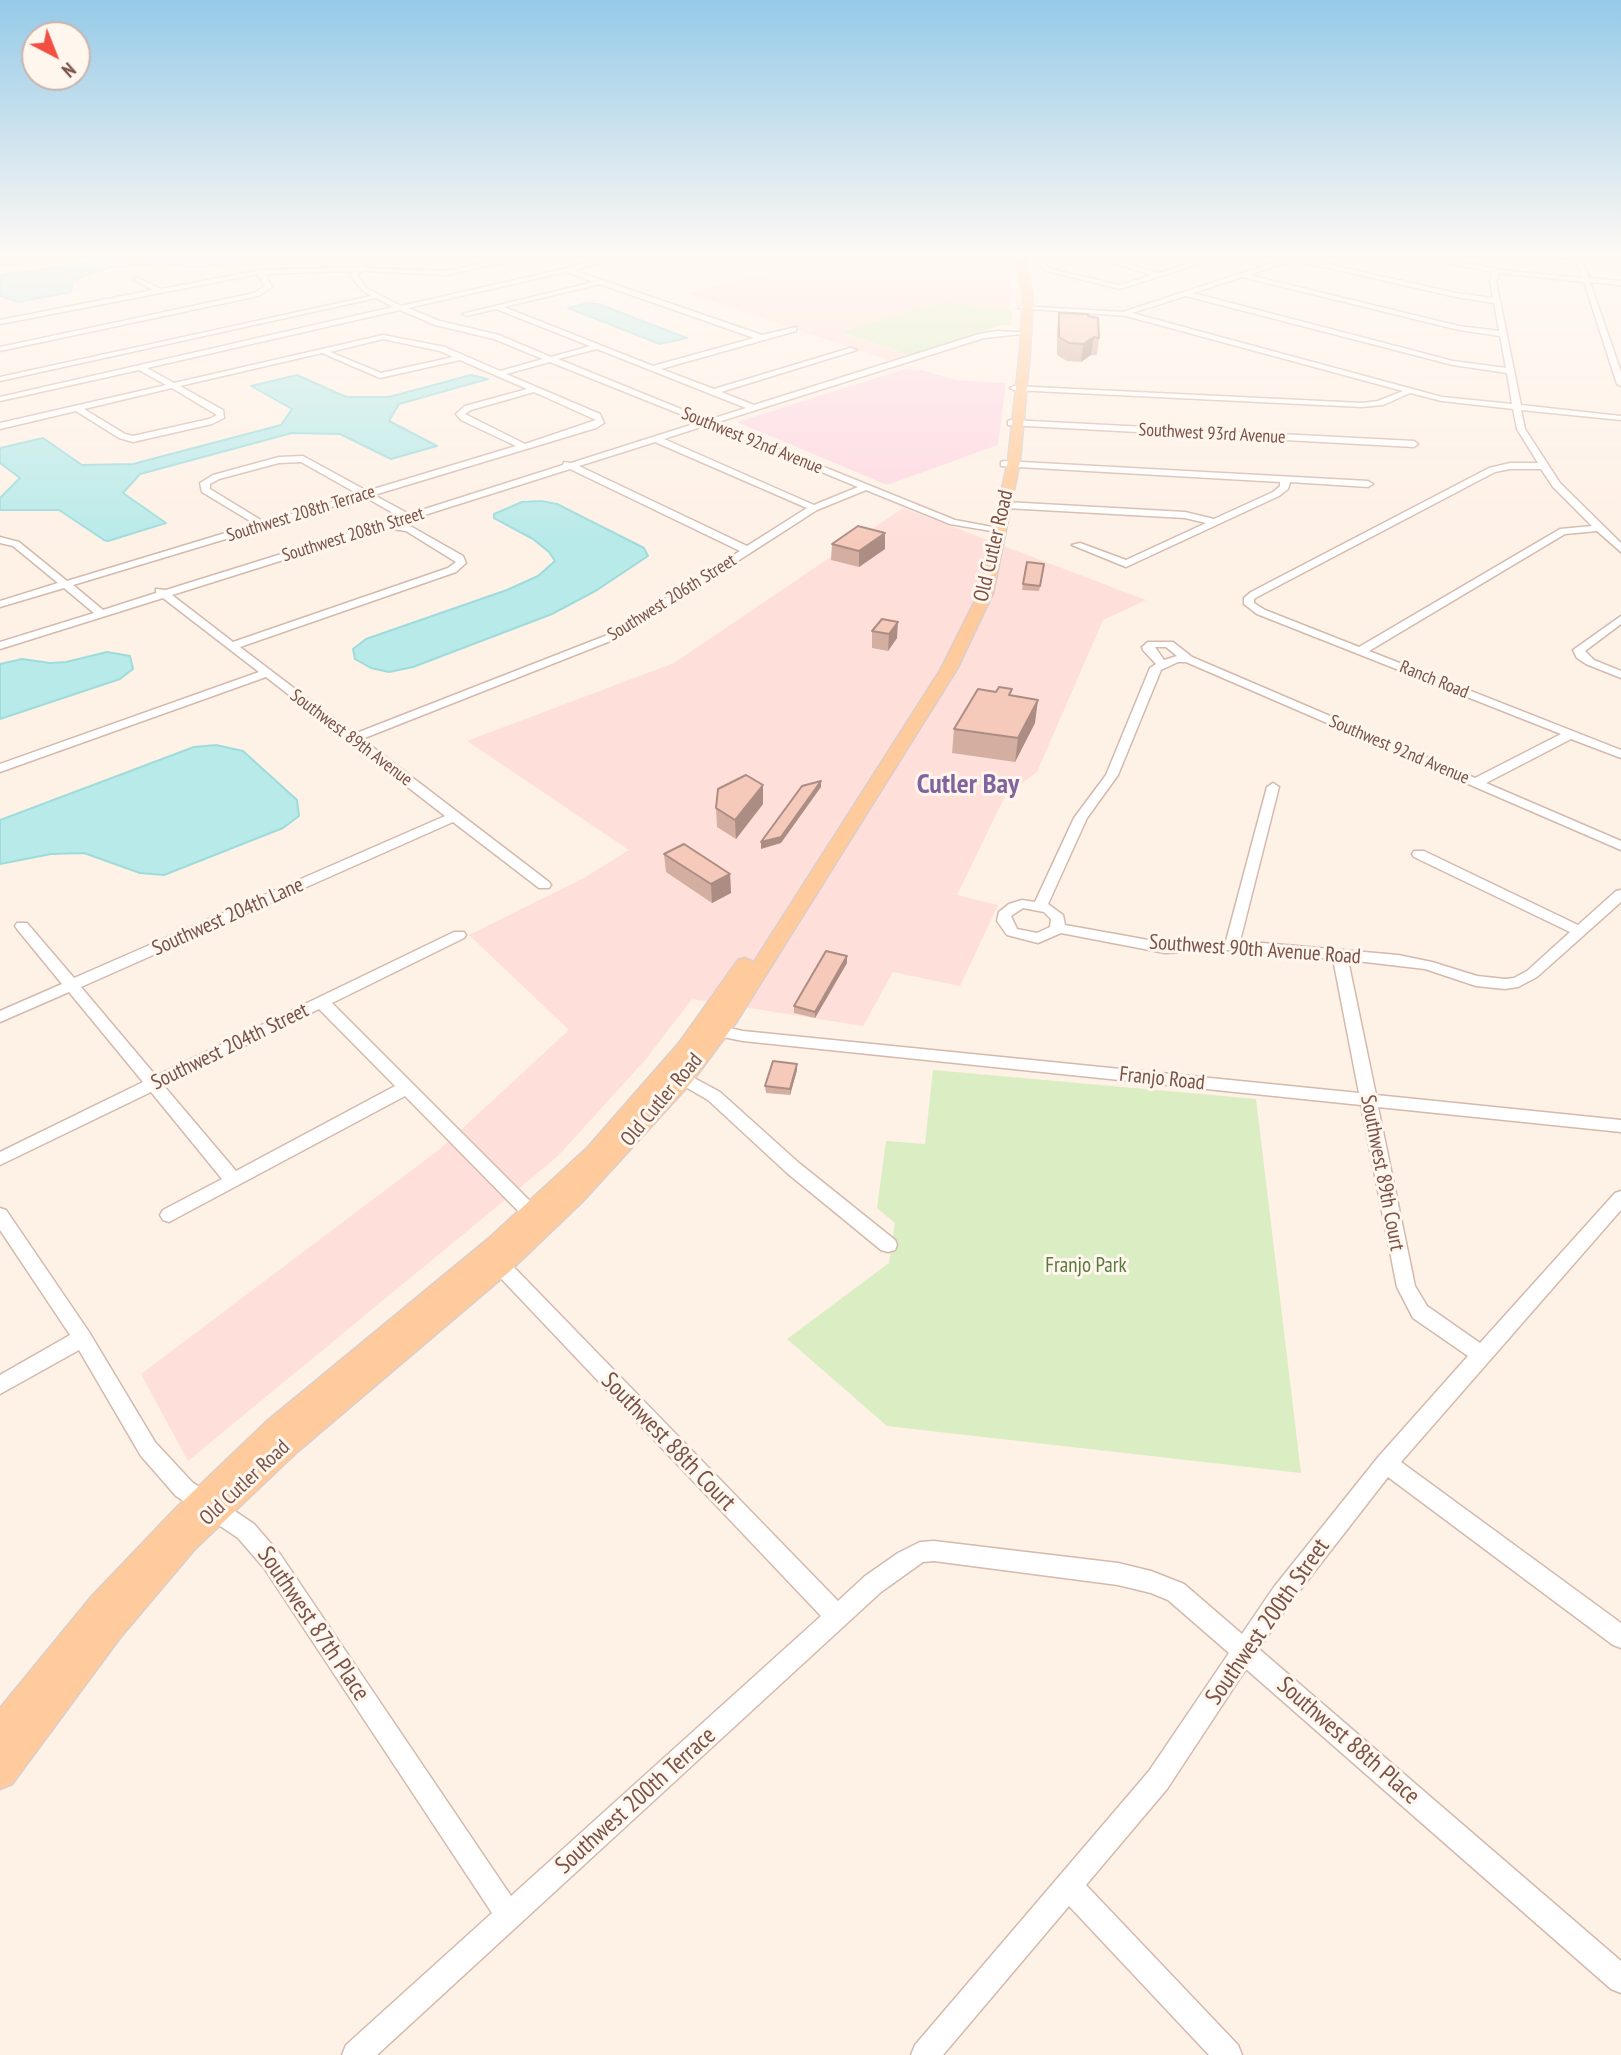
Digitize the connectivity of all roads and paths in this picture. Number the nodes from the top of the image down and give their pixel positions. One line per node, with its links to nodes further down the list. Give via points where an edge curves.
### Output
1 (128, 351): 23 (street)
2 (222, 351): 20 (street)
3 (316, 351): 25 (street)
4 (322, 351): 17 (street, via 380,376)
5 (444, 351): 17 (street)
6 (531, 351): 18 (street, Southwest 92nd Avenue)
7 (580, 351): 18 (street)
8 (610, 351): 19 (street)
9 (716, 351): 19 (street)
10 (850, 351): 28 (street)
11 (934, 351): 33 (street, Southwest 208th Street)
12 (1021, 351): 26 (main road, Old Cutler Road)
13 (1258, 351): 29 (street)
14 (1407, 351): 21 (street)
15 (1505, 351): 21 (street)
16 (1610, 351): 24 (street)
17 (461, 358): 22 (street)
18 (551, 359): 22 (street); 36 (street, Southwest 92nd Avenue)
19 (654, 368): 28 (street)
20 (144, 369): 25 (street); 30 (street); 31 (street)
21 (1509, 372): 34 (street)
22 (498, 374): 27 (street)
23 (0, 379)
24 (1621, 384)
25 (172, 385): 32 (street); 32 (street, via 220,412 220,418 137,439 122,436)
26 (1016, 388): 29 (street, via 1362,405); 37 (main road, Old Cutler Road)
27 (534, 389): 41 (street, via 461,415); 41 (street, Southwest 208th Terrace, via 601,421)
28 (714, 392): 33 (street)
29 (1407, 392): 34 (street)
30 (0, 399)
31 (0, 405)
32 (77, 408): 38 (street)
33 (754, 408): 36 (street, Southwest 208th Street)
34 (1516, 408): 35 (street); 44 (street, via 1521,429)
35 (1621, 418)
36 (706, 423): 39 (street, Southwest 208th Street); 42 (street, Southwest 208th Street); 47 (street, Southwest 92nd Avenue)
37 (1014, 424): 40 (street, Southwest 93rd Avenue); 43 (main road, Old Cutler Road)
38 (0, 426)
39 (657, 440): 42 (street, Southwest 208th Street); 50 (street)
40 (1414, 444)
41 (525, 447): 48 (street, Southwest 208th Terrace)
42 (569, 465): 51 (street, Southwest 208th Street); 59 (street)
43 (1008, 465): 45 (street); 49 (main road, Old Cutler Road); 55 (main road, Old Cutler Road)
44 (1541, 466): 54 (street); 68 (street, Ranch Road, via 1492,470 1249,598 1249,604 1261,612)
45 (1285, 480): 46 (street); 52 (street, via 1283,490)
46 (1368, 484)
47 (866, 487): 50 (street, Southwest 206th Street); 55 (street, Southwest 92nd Avenue, via 953,522)
48 (366, 494): 51 (street); 53 (street, Southwest 208th Terrace); 53 (street, via 307,461 292,458 205,483 205,490)
49 (1006, 505): 52 (street, via 1185,515); 55 (main road, Old Cutler Road)
50 (814, 508): 59 (street, Southwest 206th Street)
51 (406, 520): 61 (street, Southwest 208th Street); 61 (street, Southwest 208th Street); 67 (street, via 462,562 452,570)
52 (1213, 522): 57 (street, via 1126,564)
53 (263, 525): 60 (street, Southwest 208th Terrace)
54 (1598, 528): 58 (street); 68 (street, via 1563,531)
55 (996, 531): 94 (main road, Old Cutler Road, via 966,625 933,683)
56 (0, 540): 60 (street, via 16,544)
57 (1077, 545)
58 (1621, 549)
59 (749, 551): 74 (street, Southwest 206th Street, via 608,638)
60 (65, 584): 62 (street, Southwest 208th Terrace); 63 (street)
61 (161, 592): 63 (street, Southwest 208th Street); 67 (street, Southwest 89th Avenue)
62 (0, 604)
63 (99, 612): 65 (street, Southwest 208th Street); 66 (street, Southwest 208th Street)
64 (1621, 619): 72 (street, via 1579,650 1590,662)
65 (0, 639)
66 (0, 646)
67 (231, 646): 71 (street, Southwest 89th Avenue)
68 (1360, 651): 73 (street, Ranch Road)
69 (1182, 659): 70 (street); 70 (street, Southwest 92nd Avenue, via 1169,644 1152,644 1149,650); 77 (street, Southwest 92nd Avenue)
70 (1161, 663): 84 (street, via 1112,775 1081,818)
71 (267, 673): 74 (street, Southwest 89th Avenue); 76 (street)
72 (1621, 675)
73 (1572, 734): 75 (street, Ranch Road); 77 (street)
74 (352, 739): 79 (street, Southwest 89th Avenue)
75 (1621, 754)
76 (0, 768)
77 (1476, 783): 80 (street, Southwest 92nd Avenue)
78 (1273, 787): 89 (street)
79 (455, 816): 82 (street, Southwest 89th Avenue); 91 (street, Southwest 204th Lane)
80 (1621, 846)
81 (1419, 854): 87 (street)
82 (544, 885)
83 (1621, 894): 87 (street)
84 (1040, 906): 86 (street, via 1058,918); 86 (street, via 1014,907 1004,915 1006,927 1028,937 1046,936)
85 (22, 926): 91 (street)
86 (1058, 928): 89 (street, Southwest 90th Avenue Road, via 1165,948)
87 (1580, 931): 90 (street, Southwest 90th Avenue Road, via 1518,982 1491,984 1419,963)
88 (459, 935): 92 (street, Southwest 204th Street)
89 (1232, 945): 90 (street, Southwest 90th Avenue Road)
90 (1339, 954): 98 (street, Southwest 89th Court)
91 (72, 986): 93 (street, Southwest 204th Lane); 96 (street)
92 (321, 1002): 96 (street, Southwest 204th Street); 97 (street)
93 (0, 1017)
94 (711, 1030): 95 (main road, Old Cutler Road); 98 (street, Franjo Road); 102 (main road, Old Cutler Road)
95 (683, 1078): 102 (main road, Old Cutler Road); 107 (street, via 714,1096)
96 (154, 1084): 100 (street, Southwest 204th Street); 101 (street)
97 (404, 1089): 101 (street); 104 (street)
98 (1368, 1100): 99 (street, Franjo Road); 111 (street, Southwest 89th Court, via 1401,1269 1412,1301 1435,1324)
99 (1621, 1126)
100 (0, 1159)
101 (233, 1180): 106 (street)
102 (567, 1192): 104 (main road, Old Cutler Road); 108 (main road, Old Cutler Road)
103 (1621, 1198): 111 (street, Southwest 200th Street)
104 (532, 1214): 110 (main road, Old Cutler Road)
105 (0, 1215): 109 (street, Southwest 87th Place)
106 (169, 1215)
107 (888, 1245)
108 (500, 1265): 110 (main road, Old Cutler Road); 116 (street, Southwest 88th Court)
109 (82, 1338): 112 (street); 114 (street, Southwest 87th Place, via 148,1449 184,1489)
110 (383, 1351): 114 (main road, Old Cutler Road, via 286,1443)
111 (1483, 1356): 113 (street, Southwest 200th Street)
112 (0, 1385)
113 (1386, 1463): 117 (street); 118 (street, Southwest 200th Street, via 1282,1595)
114 (209, 1506): 119 (main road, Old Cutler Road, via 103,1606); 120 (main road, Old Cutler Road, via 108,1628); 122 (street, Southwest 87th Place, via 246,1531 272,1560)
115 (920, 1552): 116 (street, Southwest 200th Terrace, via 889,1571); 118 (street, Southwest 88th Place, via 950,1551 1138,1578 1176,1592)
116 (838, 1617): 122 (street, Southwest 200th Terrace)
117 (1621, 1637)
118 (1245, 1650): 121 (street, Southwest 200th Street, via 1158,1780); 123 (street, Southwest 88th Place)
119 (0, 1734)
120 (0, 1772)
121 (1069, 1887): 125 (street, Southwest 200th Street); 126 (street)
122 (510, 1917): 124 (street, Southwest 200th Terrace)
123 (1621, 1979)
124 (356, 2055)
125 (925, 2055)
126 (1228, 2055)

